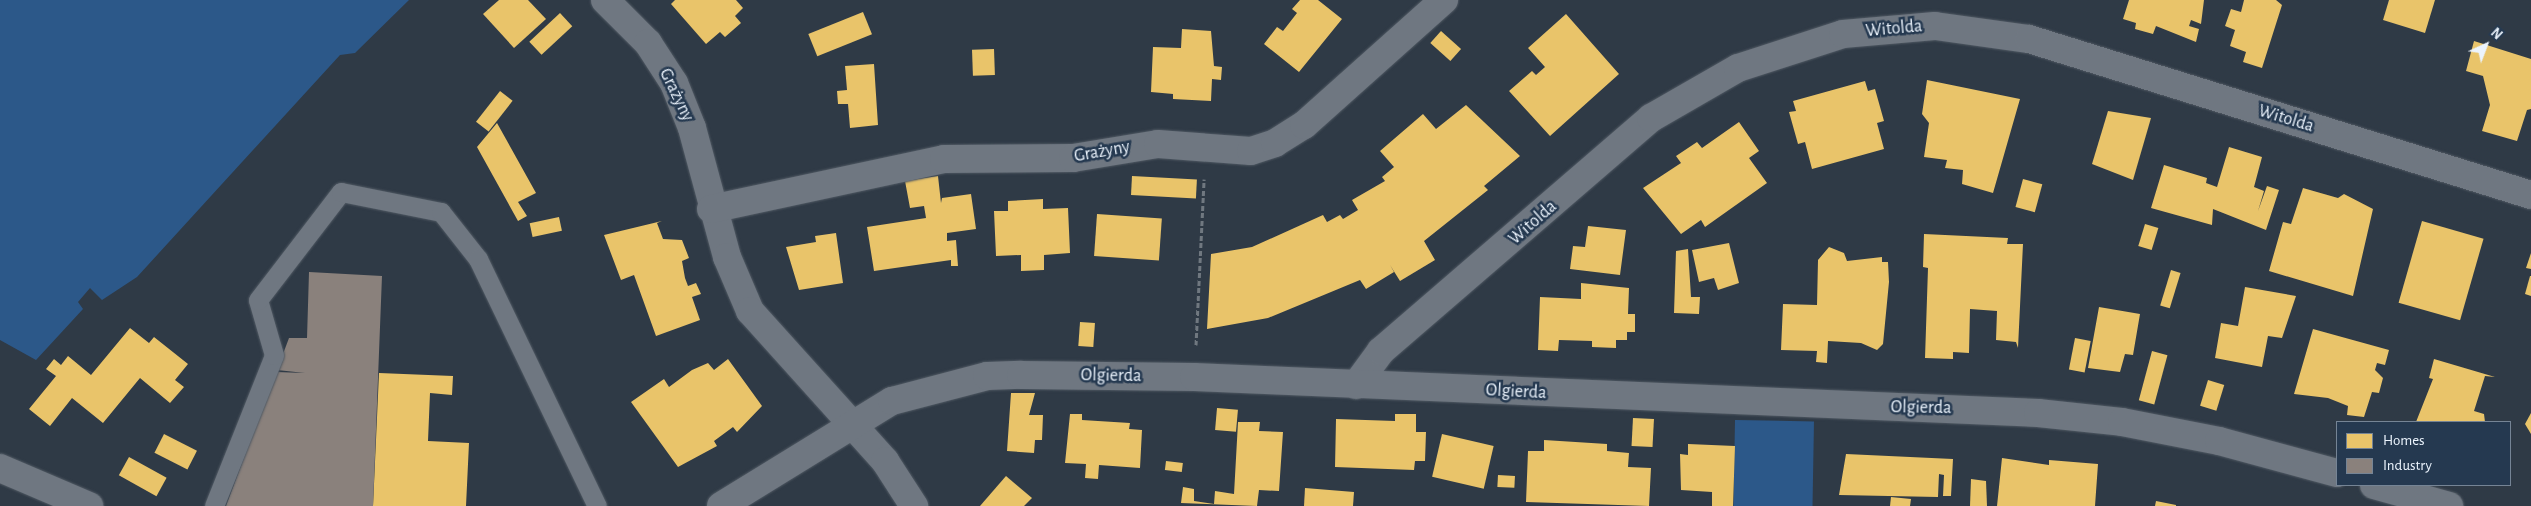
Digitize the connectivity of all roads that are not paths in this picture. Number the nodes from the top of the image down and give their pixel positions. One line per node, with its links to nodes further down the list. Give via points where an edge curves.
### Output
1 (606, 0): 4 (street, Grażyny, via 648,43 674,83 692,128)
2 (1444, 0): 4 (street, Grażyny, via 1304,125 1275,143 1251,151 1158,144 1073,158 944,159)
3 (2531, 195): 5 (street, Witolda, via 2029,39 1935,26 1843,34 1738,68 1651,118 1381,351)
4 (711, 209): 6 (street, Grażyny, via 750,311)
5 (1356, 385): 6 (street, Olgierda, via 1194,377 987,376 901,398); 8 (street, Olgierda, via 2038,413 2122,422 2219,441)
6 (855, 425): 13 (street, Olgierda); 14 (street, Grażyny)
7 (0, 468): 10 (street)
8 (2336, 473)
9 (2378, 486): 15 (street)
10 (89, 506)
11 (214, 506): 12 (lane, via 274,355 258,300 341,192 441,212 478,259)
12 (596, 506)
13 (721, 506)
14 (914, 506)
15 (2449, 506)

